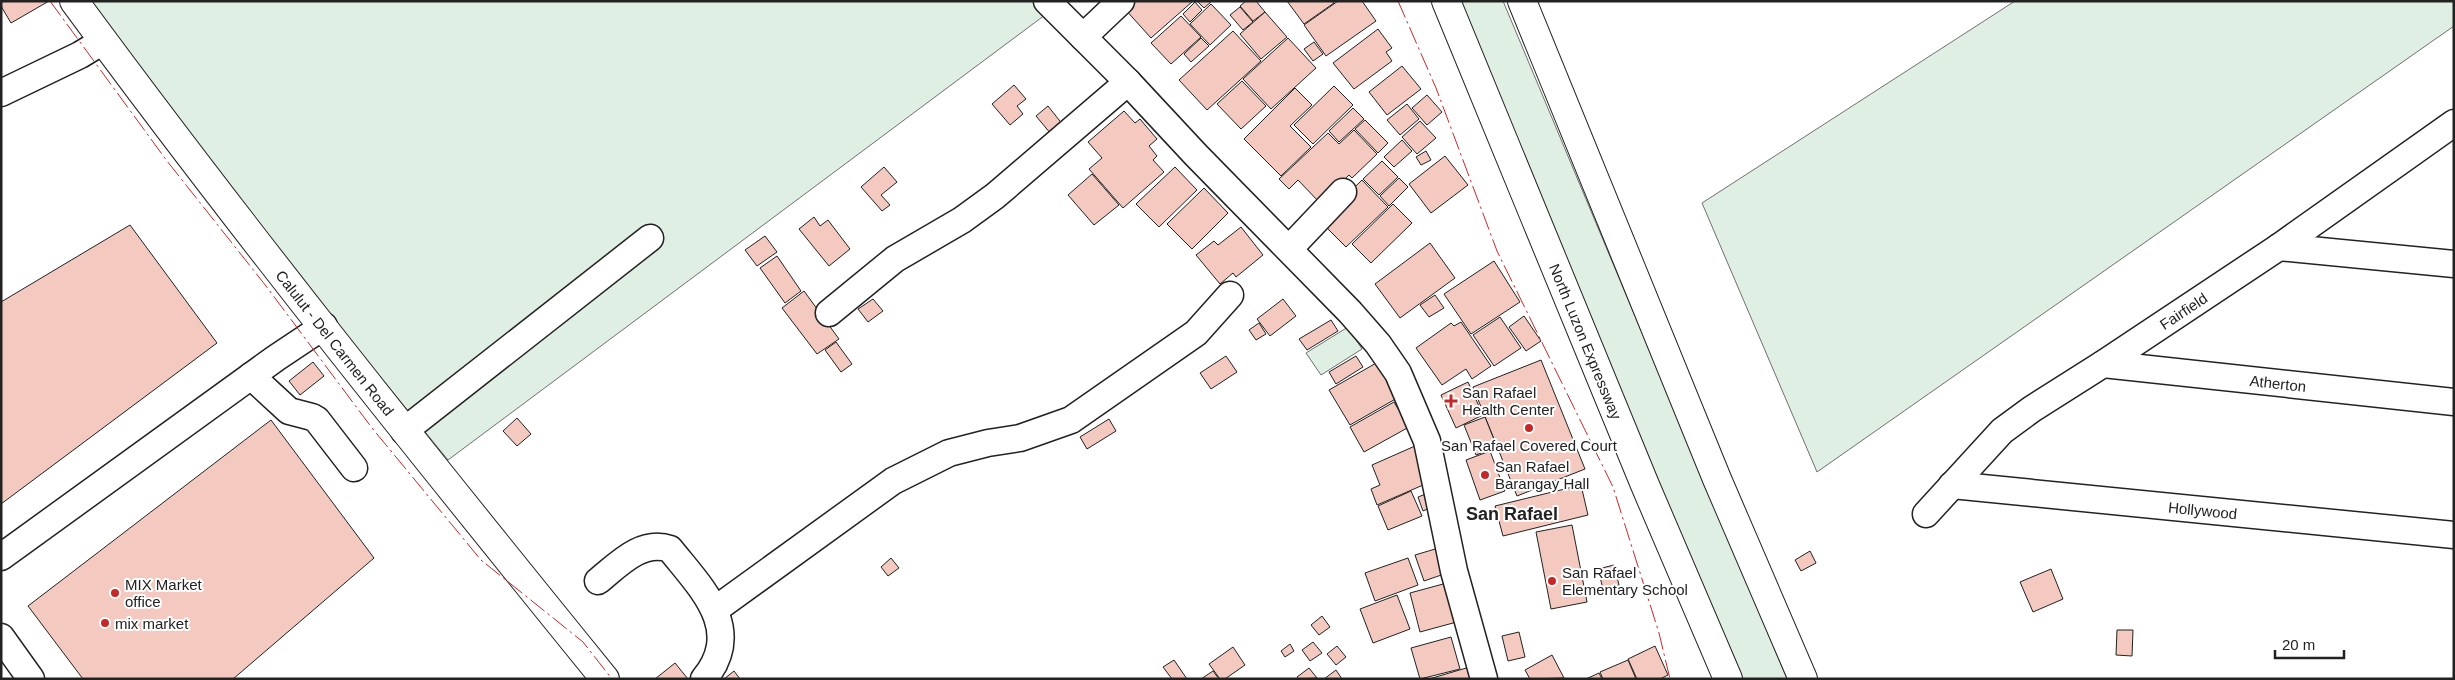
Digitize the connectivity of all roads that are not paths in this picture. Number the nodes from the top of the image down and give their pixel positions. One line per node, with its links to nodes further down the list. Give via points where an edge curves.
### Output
1 (74, 1): 7 (main road, Calulut - Del Carmen Road)
2 (1047, 1): 6 (street)
3 (1121, 1): 6 (street)
4 (1446, 1): 35 (main road, North Luzon Expressway)
5 (1522, 1): 36 (main road, via 1717,479)
6 (1083, 37): 8 (street)
7 (103, 41): 9 (street); 18 (main road, Calulut - Del Carmen Road)
8 (1128, 82): 14 (street); 17 (street, via 995,196 962,220 895,259)
9 (1, 93)
10 (2454, 123): 13 (street, Fairfield)
11 (1343, 192): 14 (street)
12 (650, 238): 22 (street)
13 (2279, 247): 15 (street); 19 (street, Fairfield)
14 (1289, 249): 34 (street, via 1350,312 1398,373 1427,441 1454,571)
15 (2454, 264)
16 (1230, 296): 29 (street, via 1196,332 1071,420 1020,438 949,453 893,481)
17 (829, 313)
18 (324, 326): 20 (street); 22 (main road, Calulut - Del Carmen Road)
19 (2103, 364): 21 (street, Atherton); 24 (street, Fairfield, via 2002,431)
20 (251, 376): 23 (street, via 289,411 317,420); 27 (street)
21 (2454, 402)
22 (404, 431): 32 (main road, Calulut - Del Carmen Road)
23 (354, 468)
24 (1952, 484): 25 (street, Fairfield); 26 (street, Hollywood)
25 (1926, 514)
26 (2454, 535)
27 (1, 557)
28 (598, 581): 29 (street, via 631,554 661,546 670,549)
29 (716, 609): 33 (street, via 722,634 718,651)
30 (1, 636): 31 (street)
31 (31, 679)
32 (605, 679)
33 (704, 679)
34 (1484, 679)
35 (1728, 679)
36 (1803, 679)

